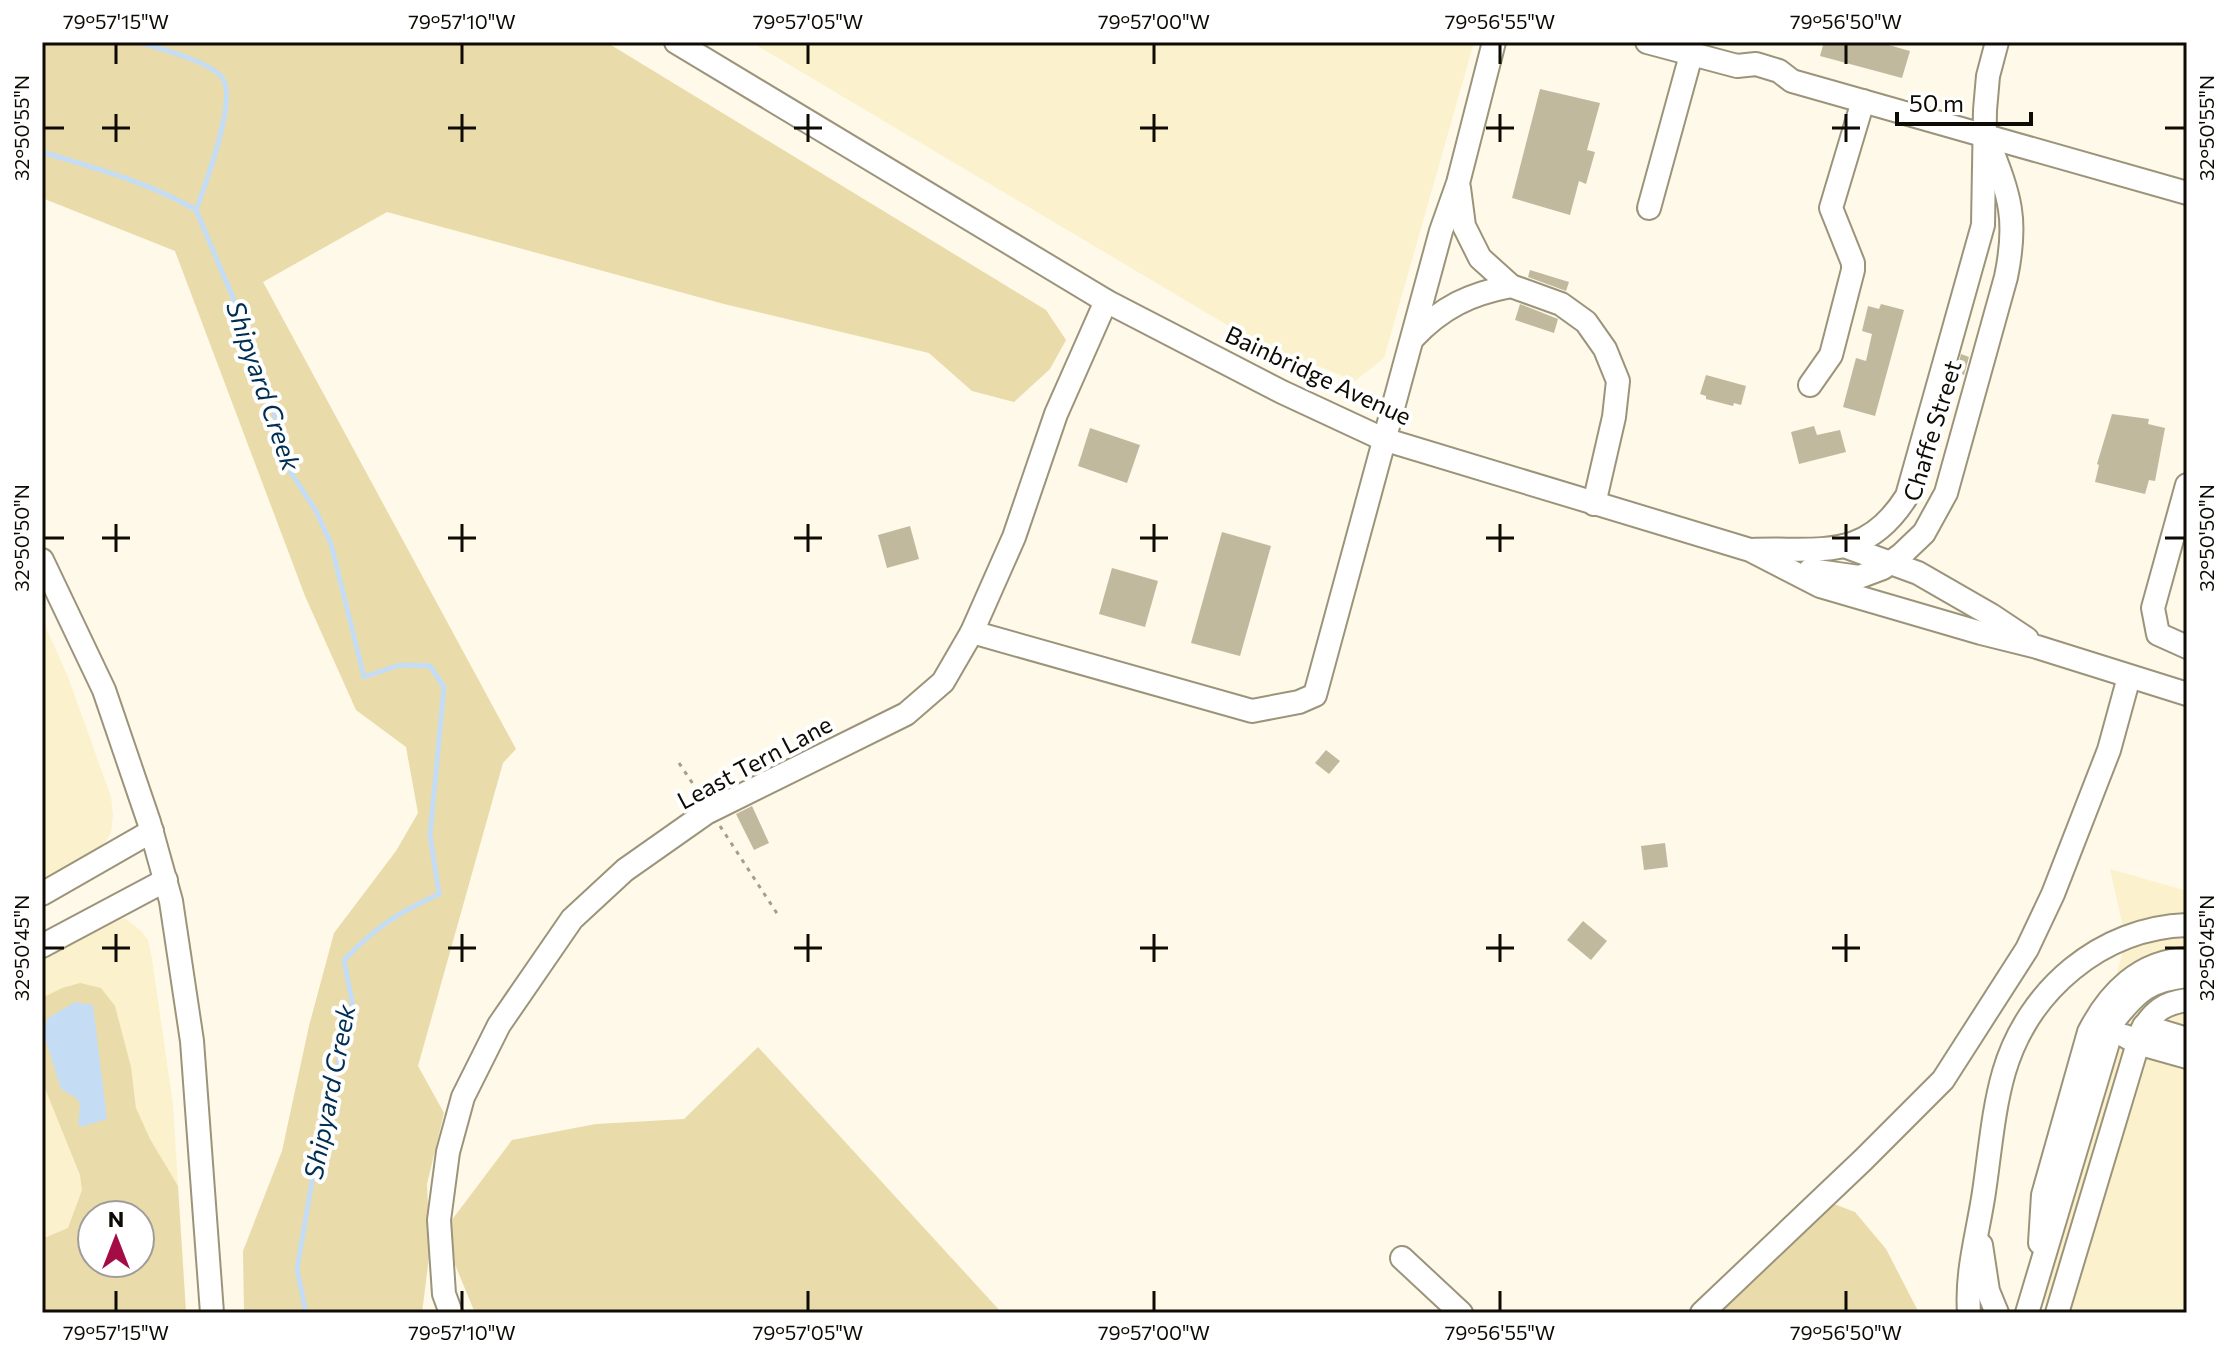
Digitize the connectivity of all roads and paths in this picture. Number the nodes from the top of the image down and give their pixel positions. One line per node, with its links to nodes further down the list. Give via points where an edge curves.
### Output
1 (676, 42): 12 (street, Bainbridge Avenue)
2 (1494, 42): 8 (street)
3 (1647, 42): 5 (street)
4 (1997, 42): 7 (street, Chaffe Street, via 1988,76)
5 (1707, 52): 6 (street, via 1737,66 1756,64 1792,81); 10 (street)
6 (1863, 101): 7 (street); 14 (street, via 1831,208 1853,270 1831,355)
7 (1986, 135): 9 (street); 18 (street, Chaffe Street, via 1983,225 1912,482 1893,519 1861,542); 21 (street, Chaffe Street, via 2008,192 2013,244 2006,277 1946,493 1924,533)
8 (1458, 183): 11 (street, via 1464,226 1480,258); 13 (street)
9 (2187, 193)
10 (1649, 208)
11 (1511, 286): 13 (street, via 1466,298); 17 (street, via 1561,304 1586,322 1618,381)
12 (1106, 301): 15 (street, Bainbridge Avenue); 22 (street, Least Tern Lane)
13 (1412, 339): 15 (street)
14 (1810, 385)
15 (1383, 439): 17 (street, Bainbridge Avenue); 22 (street, via 1315,695 1252,711)
16 (2187, 485): 24 (street, via 2153,608 2158,634)
17 (1594, 504): 19 (street, Bainbridge Avenue)
18 (1844, 546): 19 (street, Chaffe Street); 21 (street, Bainbridge Avenue)
19 (1750, 550): 21 (street, Chaffe Street, via 1802,568 1859,577); 23 (street, Bainbridge Avenue, via 1820,586)
20 (42, 560): 29 (street, via 104,690)
21 (1890, 563): 23 (street, Bainbridge Avenue, via 1918,573)
22 (972, 632): 28 (street, Least Tern Lane, via 943,682 906,714)
23 (2037, 647): 25 (street, Bainbridge Avenue)
24 (2187, 647)
25 (2129, 677): 26 (street, Bainbridge Avenue); 51 (street, via 2109,750 2053,894 2027,949 1943,1080)
26 (2187, 694)
27 (679, 763): 28 (path)
28 (711, 811): 32 (path); 49 (street, Least Tern Lane, via 625,870 572,919 499,1025 463,1097 448,1152 439,1220 444,1294)
29 (152, 831): 30 (street); 31 (street)
30 (166, 880): 34 (street); 48 (street, via 181,955 197,1104)
31 (42, 894)
32 (780, 918)
33 (2187, 925): 45 (street, via 2113,942 2085,957 2044,996 2023,1026 2003,1073)
34 (42, 946)
35 (2187, 959): 38 (street, via 2139,972)
36 (2187, 976): 41 (street, via 2163,978 2145,987)
37 (2187, 987): 41 (street, via 2150,999 2137,1012)
38 (2115, 994): 41 (street); 47 (street, via 2089,1032 2043,1195)
39 (2187, 1000): 41 (street)
40 (2187, 1015): 41 (street)
41 (2139, 1024): 42 (street); 43 (street); 44 (street); 47 (street); 55 (street); 56 (street)
42 (2187, 1027)
43 (2187, 1039)
44 (2187, 1057)
45 (1981, 1212): 52 (street, via 1968,1277); 53 (street, via 1984,1272)
46 (1402, 1258): 50 (street)
47 (2042, 1263): 54 (street)
48 (212, 1313)
49 (451, 1313)
50 (1461, 1313)
51 (1702, 1313)
52 (1969, 1313)
53 (1997, 1313)
54 (2027, 1313)
55 (2042, 1313)
56 (2057, 1313)

